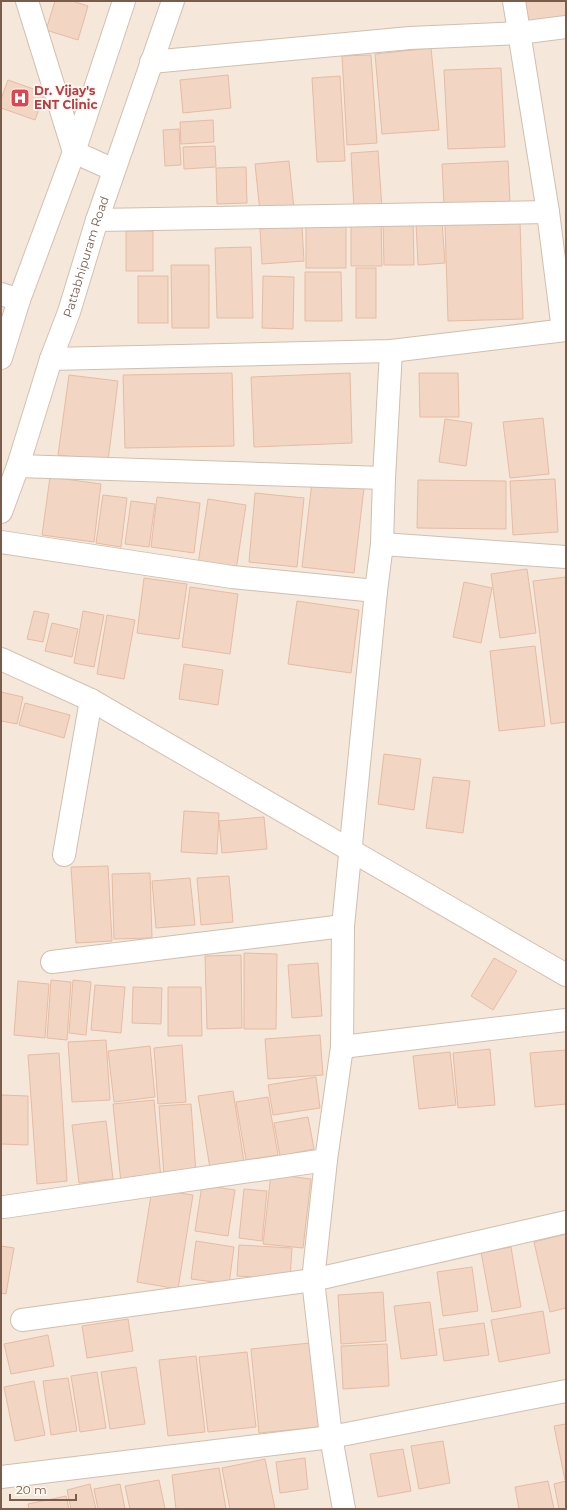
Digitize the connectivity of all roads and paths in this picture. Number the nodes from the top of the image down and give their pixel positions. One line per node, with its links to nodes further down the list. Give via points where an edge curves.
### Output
1 (27, 1): 8 (street)
2 (124, 1): 8 (street)
3 (173, 1): 7 (street, Pattabhipuram Road)
4 (514, 1): 6 (street)
5 (566, 27): 6 (street)
6 (519, 33): 7 (street, via 410,38); 10 (street)
7 (151, 62): 9 (street, Pattabhipuram Road)
8 (74, 152): 9 (street); 12 (street)
9 (114, 170): 11 (street, Pattabhipuram Road)
10 (548, 212): 11 (street); 13 (street)
11 (97, 220): 16 (street, Pattabhipuram Road, via 69,312)
12 (10, 297): 15 (street)
13 (564, 330): 14 (street)
14 (391, 351): 16 (street); 18 (street)
15 (1, 358)
16 (51, 359): 17 (street, Pattabhipuram Road)
17 (18, 466): 18 (street); 19 (street, Pattabhipuram Road)
18 (384, 478): 21 (street)
19 (1, 512)
20 (1, 542): 23 (street, via 232,577)
21 (382, 544): 22 (street); 23 (street)
22 (566, 557)
23 (376, 591): 26 (street)
24 (1, 659): 25 (street)
25 (91, 700): 26 (street); 27 (street)
26 (350, 849): 28 (street); 30 (street)
27 (64, 855)
28 (343, 926): 29 (street); 32 (street)
29 (52, 962)
30 (566, 975)
31 (566, 1020): 32 (street)
32 (342, 1047): 33 (street)
33 (326, 1160): 34 (street); 36 (street)
34 (4, 1207)
35 (566, 1222): 36 (street)
36 (314, 1280): 37 (street); 39 (street)
37 (22, 1320)
38 (566, 1391): 39 (street)
39 (331, 1437): 40 (street); 41 (street)
40 (1, 1477)
41 (344, 1509)

